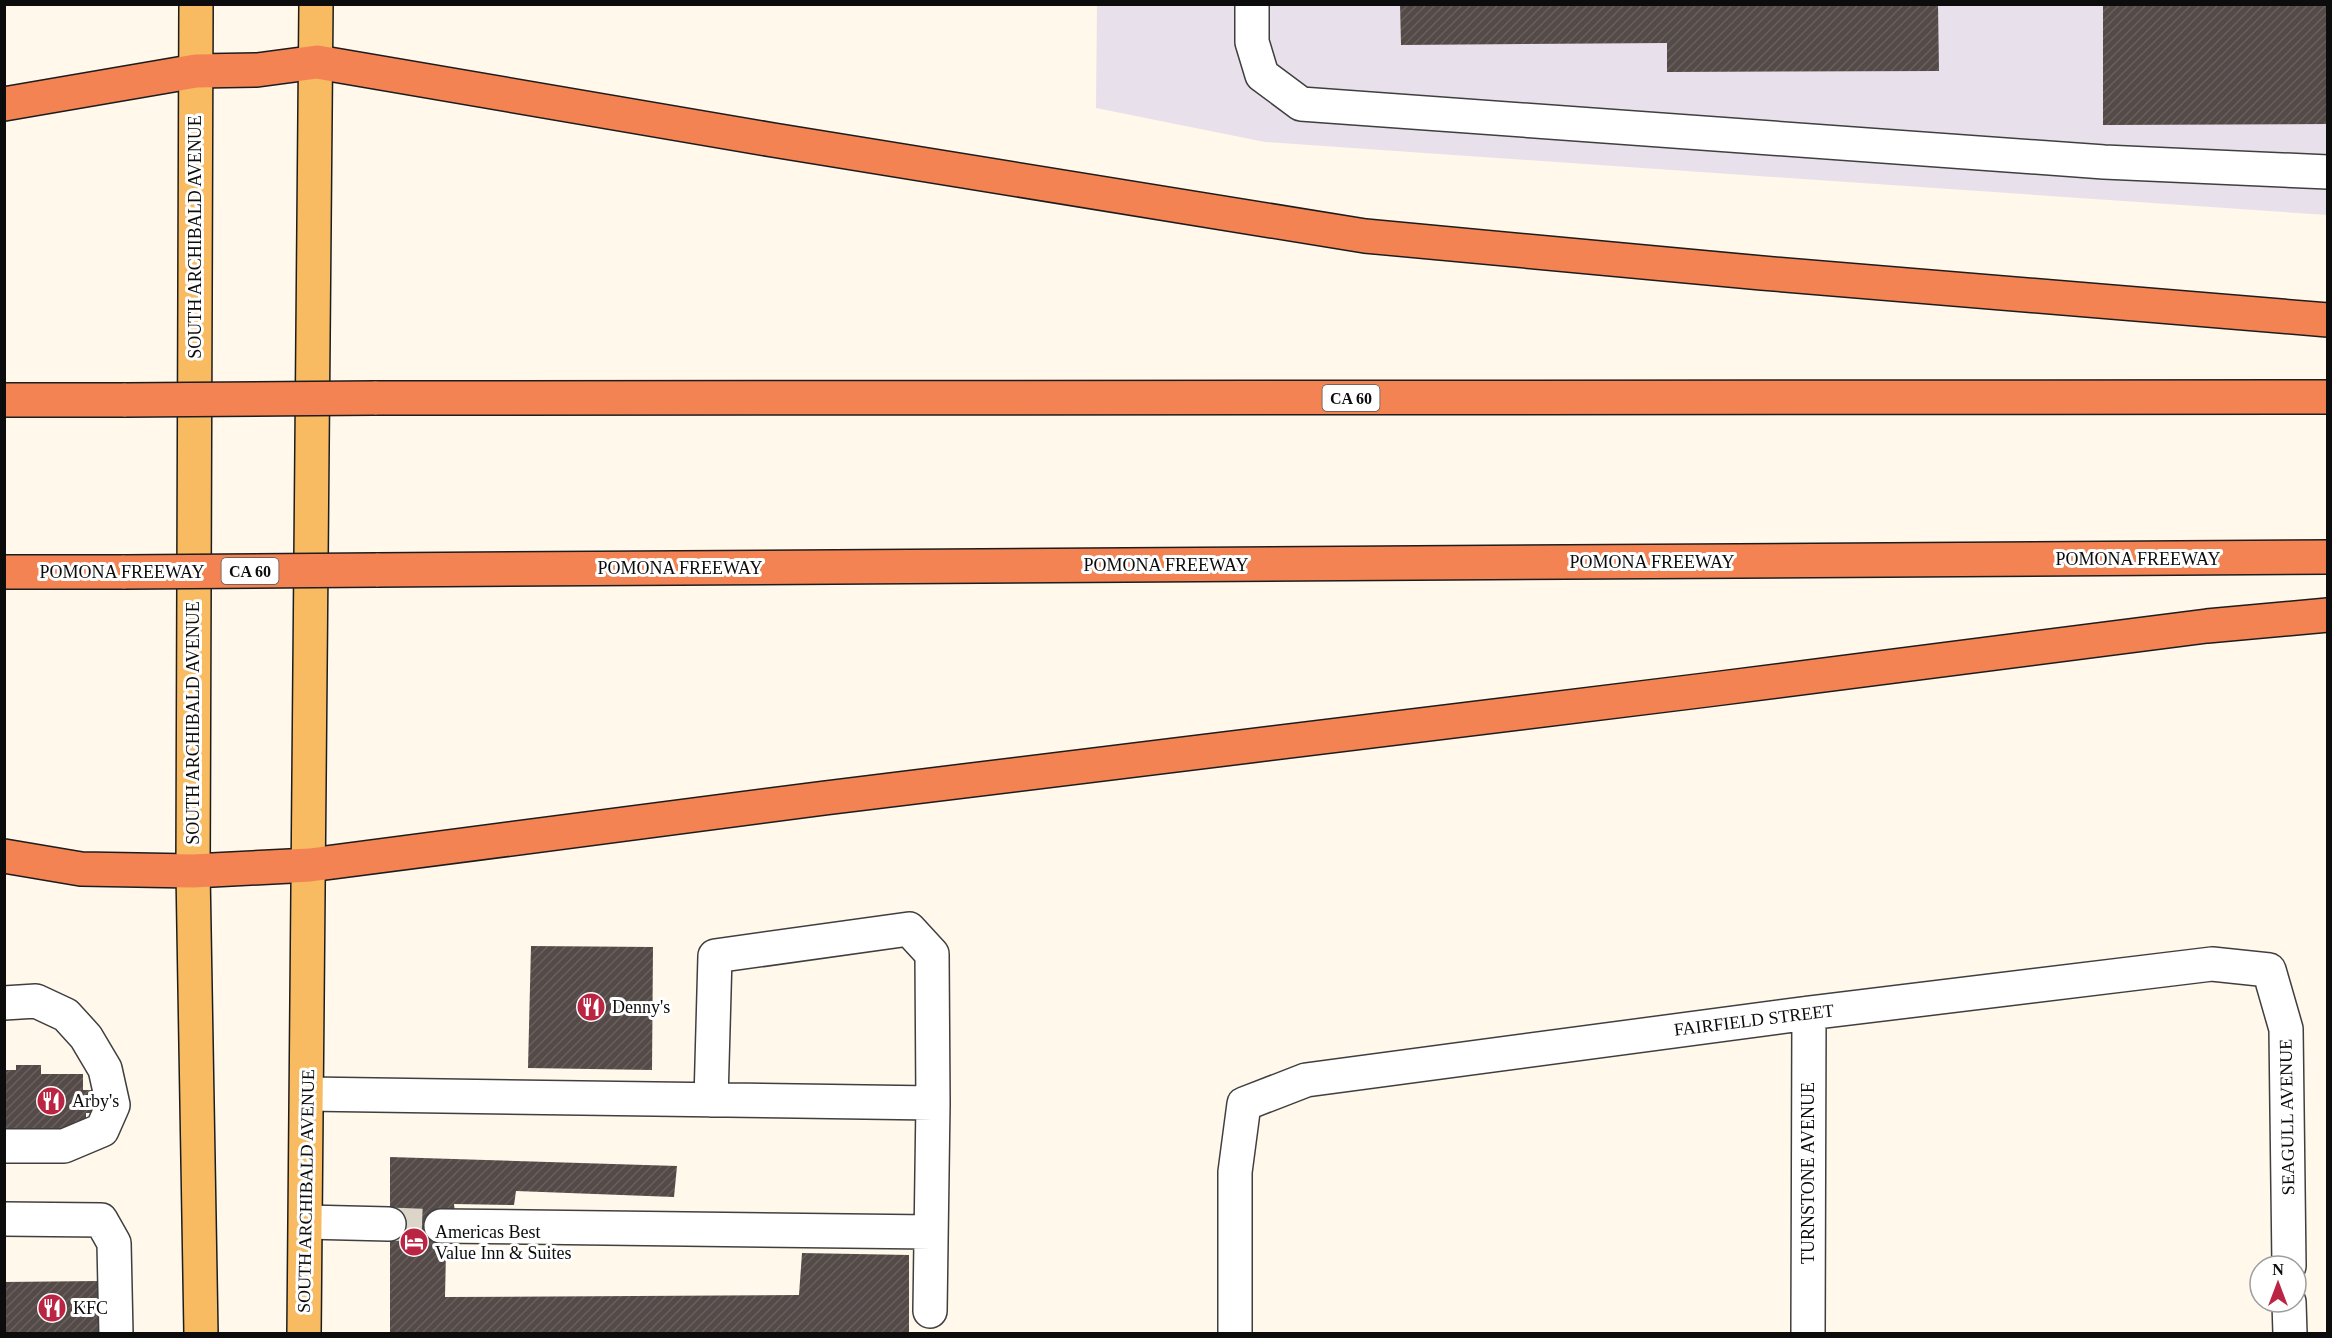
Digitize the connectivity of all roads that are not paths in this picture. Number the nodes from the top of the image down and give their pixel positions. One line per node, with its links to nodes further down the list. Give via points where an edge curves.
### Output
1 (196, 4): 5 (main road, SOUTH ARCHIBALD AVENUE)
2 (316, 4): 4 (main road, SOUTH ARCHIBALD AVENUE)
3 (1252, 4): 7 (street, via 1252,42 1262,75 1301,104 2104,162)
4 (317, 62): 5 (highway, via 257,70); 8 (highway, via 1365,236); 15 (main road, SOUTH ARCHIBALD AVENUE)
5 (196, 71): 6 (highway); 16 (main road, SOUTH ARCHIBALD AVENUE)
6 (4, 104)
7 (2328, 172)
8 (2328, 320)
9 (2328, 397): 10 (highway, CA 60, bridge)
10 (4, 400)
11 (2328, 557): 12 (highway, POMONA FREEWAY / CA 60, bridge)
12 (4, 572)
13 (2328, 615): 15 (highway, via 2207,626)
14 (4, 856): 16 (highway, via 81,869)
15 (310, 865): 16 (highway); 20 (main road, SOUTH ARCHIBALD AVENUE)
16 (193, 870): 33 (main road, SOUTH ARCHIBALD AVENUE)
17 (2269, 970): 19 (street, FAIRFIELD STREET, via 2212,964); 29 (street, SEAGULL AVENUE, via 2286,1029)
18 (20, 1002): 23 (street, via 66,1015 86,1037 105,1069 113,1105 102,1130 64,1146)
19 (1809, 1013): 35 (street, FAIRFIELD STREET, via 1306,1080 1244,1104 1235,1172); 36 (street, TURNSTONE AVENUE)
20 (307, 1094): 21 (street); 25 (main road, SOUTH ARCHIBALD AVENUE)
21 (711, 1100): 22 (street); 22 (street, via 714,956 909,929 932,954)
22 (933, 1103): 28 (street)
23 (4, 1146)
24 (4, 1220): 32 (street, via 101,1220 114,1243)
25 (306, 1222): 26 (street); 34 (main road, SOUTH ARCHIBALD AVENUE)
26 (389, 1224)
27 (441, 1226): 28 (street)
28 (931, 1232): 30 (street)
29 (2289, 1254)
30 (930, 1311)
31 (2289, 1314): 37 (street)
32 (116, 1334)
33 (201, 1334)
34 (304, 1334)
35 (1235, 1334)
36 (1808, 1334)
37 (2290, 1334)

